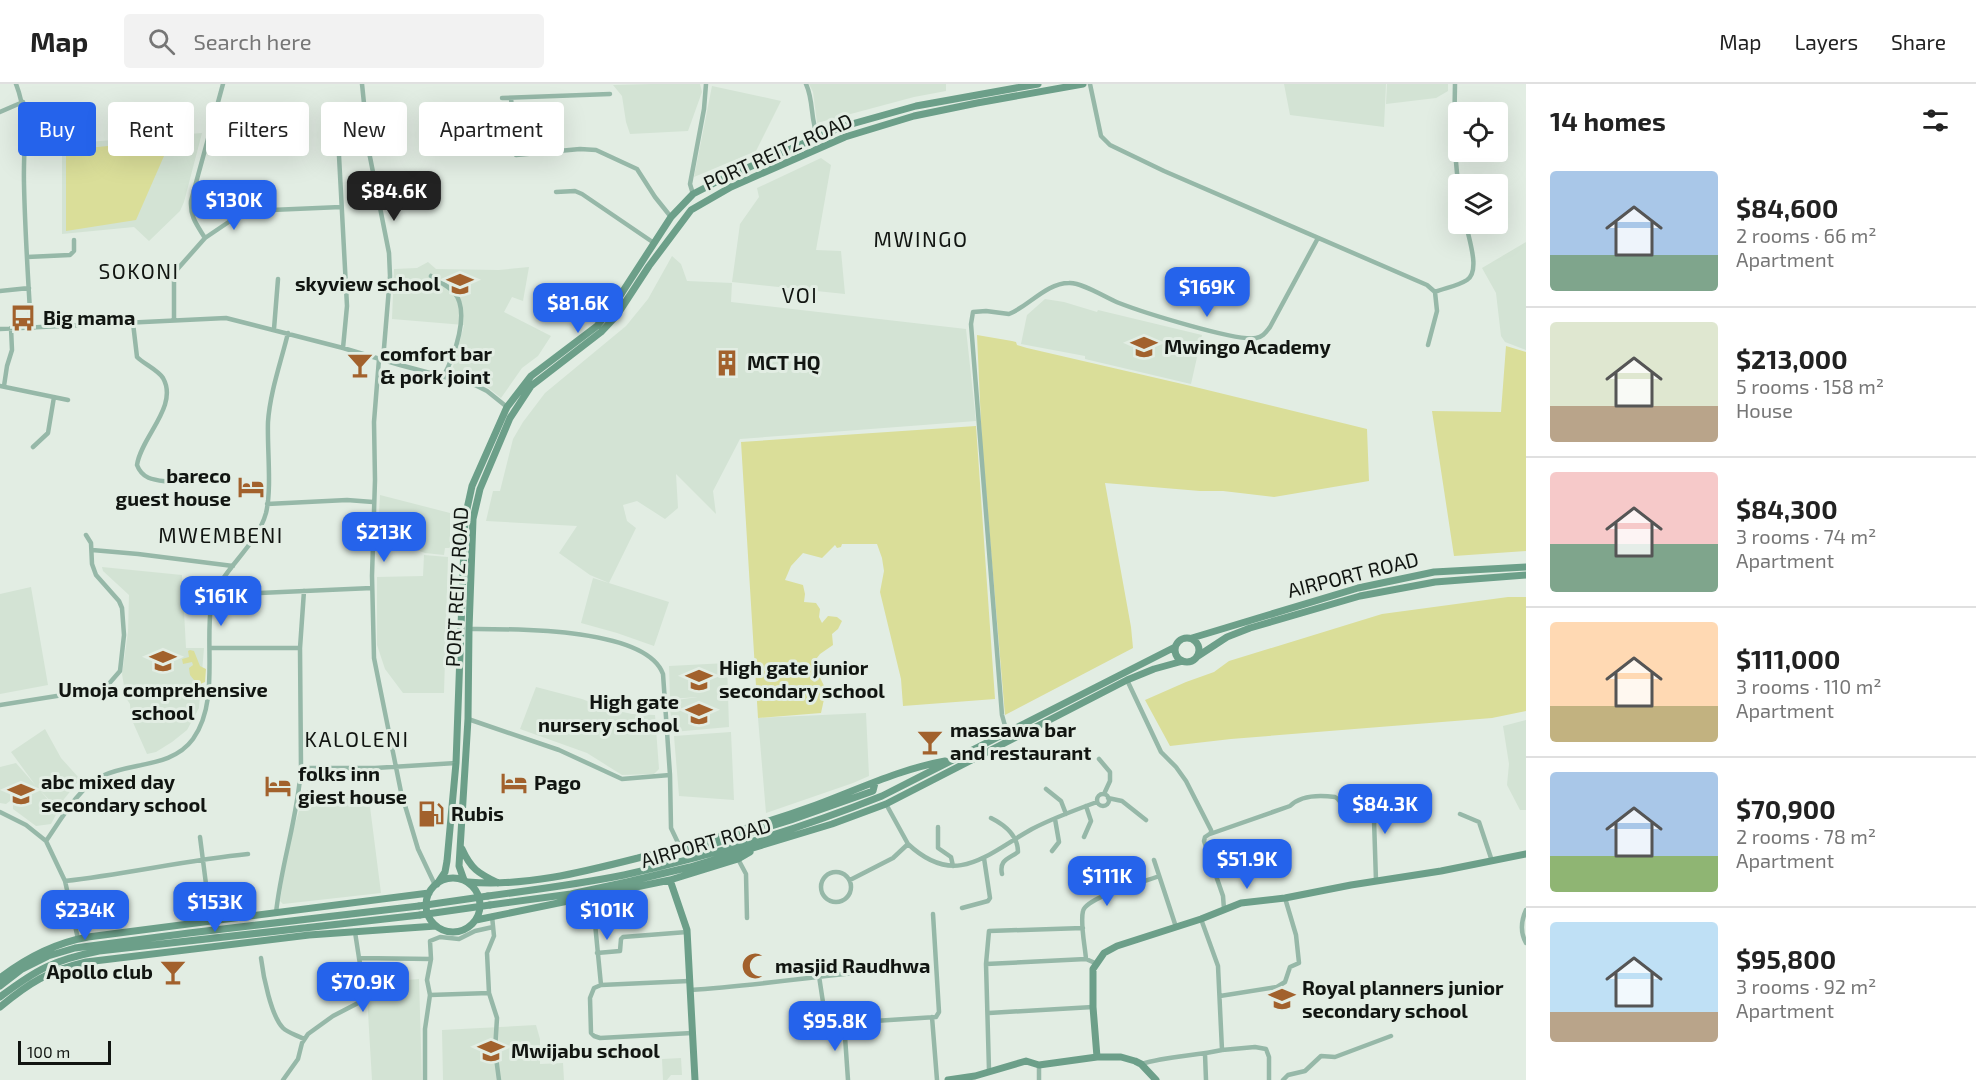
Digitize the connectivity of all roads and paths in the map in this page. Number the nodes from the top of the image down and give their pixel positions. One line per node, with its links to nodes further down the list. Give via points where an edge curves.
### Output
1 (16, 84): 13 (street)
2 (223, 84): 25 (street, via 191,201 192,220)
3 (362, 84): 44 (street, via 369,152 389,253)
4 (706, 84): 21 (street, via 690,184)
5 (806, 84): 16 (street)
6 (1038, 84): 16 (main road, via 916,106)
7 (1083, 84): 62 (main road, PORT REITZ ROAD, via 914,116 844,137 731,187 691,210 616,315 601,332 531,386 510,418 480,489 473,519)
8 (1090, 84): 26 (street, via 1101,136 1110,145)
9 (1455, 84): 19 (street)
10 (610, 94): 12 (street)
11 (502, 98): 12 (street)
12 (511, 98): 23 (street, via 516,155 596,150 637,169)
13 (23, 102)
14 (18, 104): 15 (street)
15 (0, 112)
16 (818, 137): 21 (main road)
17 (24, 156): 29 (street)
18 (339, 156): 22 (street)
19 (1457, 174)
20 (556, 192): 28 (street, via 582,194)
21 (693, 194): 23 (main road)
22 (341, 207): 25 (street, via 250,211); 43 (street, via 347,306)
23 (671, 217): 28 (main road)
24 (1468, 234): 34 (street, via 1473,274 1466,281)
25 (205, 238): 35 (street, via 174,273)
26 (1318, 238): 34 (street, via 1417,280); 72 (street, via 1270,327 1257,338 1239,338 1188,325 1121,304 1072,282 1058,283 1009,314 973,312 974,371 1002,715)
27 (74, 240): 29 (street, via 70,255)
28 (654, 243): 49 (main road, via 597,326 531,376)
29 (27, 257): 32 (street)
30 (431, 276): 45 (street, via 453,291 461,309 455,350)
31 (278, 279): 40 (street)
32 (29, 288): 33 (street); 37 (street)
33 (0, 291)
34 (1435, 292): 42 (street, via 1437,311)
35 (174, 320): 36 (street); 40 (street, via 226,318)
36 (133, 323): 37 (street); 51 (street, via 137,357 162,376 167,388 166,406 144,443 137,465 147,478)
37 (31, 327): 38 (street)
38 (11, 328): 39 (street); 46 (street, via 12,350)
39 (0, 329)
40 (274, 329): 41 (street)
41 (288, 333): 43 (street); 53 (street, via 268,420)
42 (1428, 345)
43 (343, 348): 44 (street)
44 (381, 359): 45 (street); 52 (street, via 374,422)
45 (443, 377): 49 (street, via 475,385)
46 (2, 386): 47 (street)
47 (54, 398): 48 (street); 50 (street, via 48,433)
48 (68, 400)
49 (507, 407): 75 (main road, via 472,486 465,518)
50 (33, 447)
51 (171, 482)
52 (373, 502): 53 (street); 59 (street)
53 (267, 504): 56 (street, via 251,543)
54 (86, 535): 55 (street)
55 (92, 550): 56 (street); 70 (street, via 96,575 122,608 120,671 106,686)
56 (233, 566): 61 (street)
57 (1526, 567): 63 (main road, AIRPORT ROAD, via 1442,571 1379,583)
58 (1526, 575): 67 (main road, AIRPORT ROAD, via 1435,582 1360,596 1250,628)
59 (372, 588): 60 (street); 76 (street, via 374,658)
60 (304, 591): 61 (street); 66 (street)
61 (214, 596): 65 (street)
62 (469, 629): 71 (main road, PORT REITZ ROAD); 78 (street, via 600,638 636,648 655,660 663,674)
63 (1192, 638): 64 (main road, via 1182,639); 67 (main road, via 1199,646)
64 (1175, 647): 68 (main road, via 1175,654); 72 (main road, AIRPORT ROAD)
65 (210, 648): 66 (street); 97 (street, via 205,716 192,740 173,756 100,776 79,796)
66 (300, 648): 77 (street)
67 (1198, 656): 68 (main road, via 1193,661)
68 (1183, 661): 69 (main road, AIRPORT ROAD)
69 (1127, 680): 83 (main road, AIRPORT ROAD); 93 (street, via 1161,752 1190,788 1211,830)
70 (0, 705)
71 (468, 719): 78 (street, via 559,750 622,779); 99 (main road, PORT REITZ ROAD)
72 (1007, 733): 74 (main road, AIRPORT ROAD)
73 (1099, 759): 81 (street, via 1110,772)
74 (955, 760): 101 (main road, via 921,766 760,824); 111 (main road, AIRPORT ROAD, via 847,810)
75 (456, 763): 76 (street); 120 (main road, via 447,861)
76 (396, 767): 77 (street); 120 (street, via 418,849)
77 (301, 768): 128 (street)
78 (670, 775): 101 (street, via 671,828)
79 (1046, 789): 86 (street, via 1062,801)
80 (1373, 789): 91 (street)
81 (1106, 796): 82 (street, via 1099,795); 82 (street, via 1105,805); 90 (street, via 1122,801)
82 (1097, 802): 84 (street)
83 (886, 804): 98 (street); 100 (main road, AIRPORT ROAD)
84 (1086, 806): 86 (street); 95 (street, via 1091,821)
85 (0, 812): 97 (street)
86 (1066, 814): 89 (street)
87 (1460, 814): 109 (street, via 1479,822)
88 (991, 818): 96 (street)
89 (1055, 819): 96 (street); 102 (street, via 1059,842)
90 (1146, 820)
91 (1373, 820): 93 (street, via 1345,808 1335,797 1308,797); 118 (street)
92 (938, 827): 110 (street, via 938,848 951,857)
93 (1209, 834): 126 (street, via 1204,841)
94 (200, 837): 105 (street)
95 (1084, 837)
96 (1016, 838): 106 (street); 112 (street, via 1018,852 1005,858)
97 (46, 841): 116 (street)
98 (908, 844): 110 (street, via 929,860); 115 (street, via 885,863)
99 (460, 846): 117 (main road, PORT REITZ ROAD, via 459,866); 119 (main road, via 468,864)
100 (760, 846): 107 (main road); 111 (main road, AIRPORT ROAD)
101 (680, 847): 119 (main road, via 560,876)
102 (1052, 851)
103 (248, 854): 105 (street)
104 (1526, 854): 109 (main road)
105 (202, 858): 116 (street); 121 (street)
106 (984, 858): 110 (street); 125 (street, via 990,898)
107 (738, 859): 114 (main road); 131 (street, via 746,874)
108 (1154, 860): 113 (street)
109 (1492, 861): 118 (main road)
110 (953, 866)
111 (660, 870): 140 (main road, AIRPORT ROAD, bridge, via 549,897 420,915)
112 (1002, 874)
113 (1159, 876): 136 (street); 137 (street, via 1088,903 1083,910)
114 (670, 880): 123 (main road); 139 (main road)
115 (849, 880): 115 (street, via 851,890 842,901 833,902 825,897 822,884 831,874 839,873)
116 (65, 881): 141 (street)
117 (466, 881): 119 (main road); 120 (main road, via 447,879); 132 (main road, via 480,902)
118 (1376, 881): 124 (main road)
119 (499, 883)
120 (436, 885): 122 (main road)
121 (207, 892)
122 (429, 893): 128 (main road); 134 (main road, via 427,911)
123 (596, 896): 130 (main road); 143 (street, via 593,903)
124 (1285, 898): 126 (main road); 159 (street, via 1299,963 1290,968 1285,982 1277,987)
125 (962, 908)
126 (1224, 909): 133 (main road)
127 (1526, 910): 142 (street, via 1521,931)
128 (276, 913): 141 (main road)
129 (933, 914): 164 (street, via 939,1015)
130 (492, 916): 132 (main road); 135 (street)
131 (747, 918)
132 (476, 920): 134 (main road, via 456,932)
133 (1201, 920): 136 (main road); 159 (street, via 1218,966)
134 (436, 926): 138 (main road)
135 (493, 927): 146 (street, via 459,939 430,941); 157 (street, via 487,953)
136 (1176, 927): 148 (main road, via 1117,946)
137 (1083, 928): 147 (street); 149 (street, via 990,930)
138 (355, 932): 145 (street); 161 (main road, via 86,962 39,978)
139 (687, 932): 143 (street, via 623,937 620,951); 153 (main road)
140 (189, 936): 155 (main road, AIRPORT ROAD, via 97,944 60,952 22,969); 160 (main road, AIRPORT ROAD, via 63,959 28,975)
141 (78, 939): 152 (main road, via 33,956)
142 (1526, 943)
143 (597, 954): 154 (street)
144 (261, 958): 168 (street, via 279,1024)
145 (359, 958): 146 (street); 168 (street, via 365,992 360,1002 333,1016)
146 (431, 959): 158 (street, via 427,980)
147 (1086, 959): 148 (street); 149 (street)
148 (1095, 963): 162 (main road)
149 (986, 964): 163 (street)
150 (873, 971): 151 (street)
151 (819, 976): 156 (street); 165 (street, via 827,1023)
152 (0, 978)
153 (689, 981): 154 (street); 156 (main road)
154 (601, 985): 166 (street, via 594,988 590,998 594,1036)
155 (0, 986)
156 (690, 990): 166 (main road)
157 (489, 993): 158 (street); 178 (street, via 497,1018 495,1050)
158 (430, 995): 177 (street)
159 (1220, 996): 169 (street)
160 (0, 997)
161 (0, 1007)
162 (1093, 1007): 163 (street); 171 (main road)
163 (989, 1013): 174 (street)
164 (932, 1017): 165 (street); 182 (street)
165 (844, 1022): 181 (street)
166 (693, 1033): 180 (main road)
167 (1390, 1036): 188 (street, via 1335,1057 1321,1056 1305,1071)
168 (304, 1039): 176 (street, via 298,1059)
169 (1222, 1050): 170 (street); 187 (street, via 1266,1049)
170 (1205, 1054): 172 (street, via 1170,1056); 186 (street)
171 (1097, 1057): 172 (main road, via 1121,1057); 173 (main road)
172 (1141, 1064): 185 (main road)
173 (1039, 1065): 174 (main road, via 1026,1061); 184 (street)
174 (989, 1071): 175 (main road)
175 (960, 1079): 183 (main road)
176 (283, 1080)
177 (425, 1080)
178 (499, 1080)
179 (691, 1080): 180 (street)
180 (695, 1080)
181 (848, 1080)
182 (937, 1080)
183 (948, 1080)
184 (1039, 1080)
185 (1156, 1080)
186 (1206, 1080)
187 (1269, 1080)
188 (1283, 1080)

